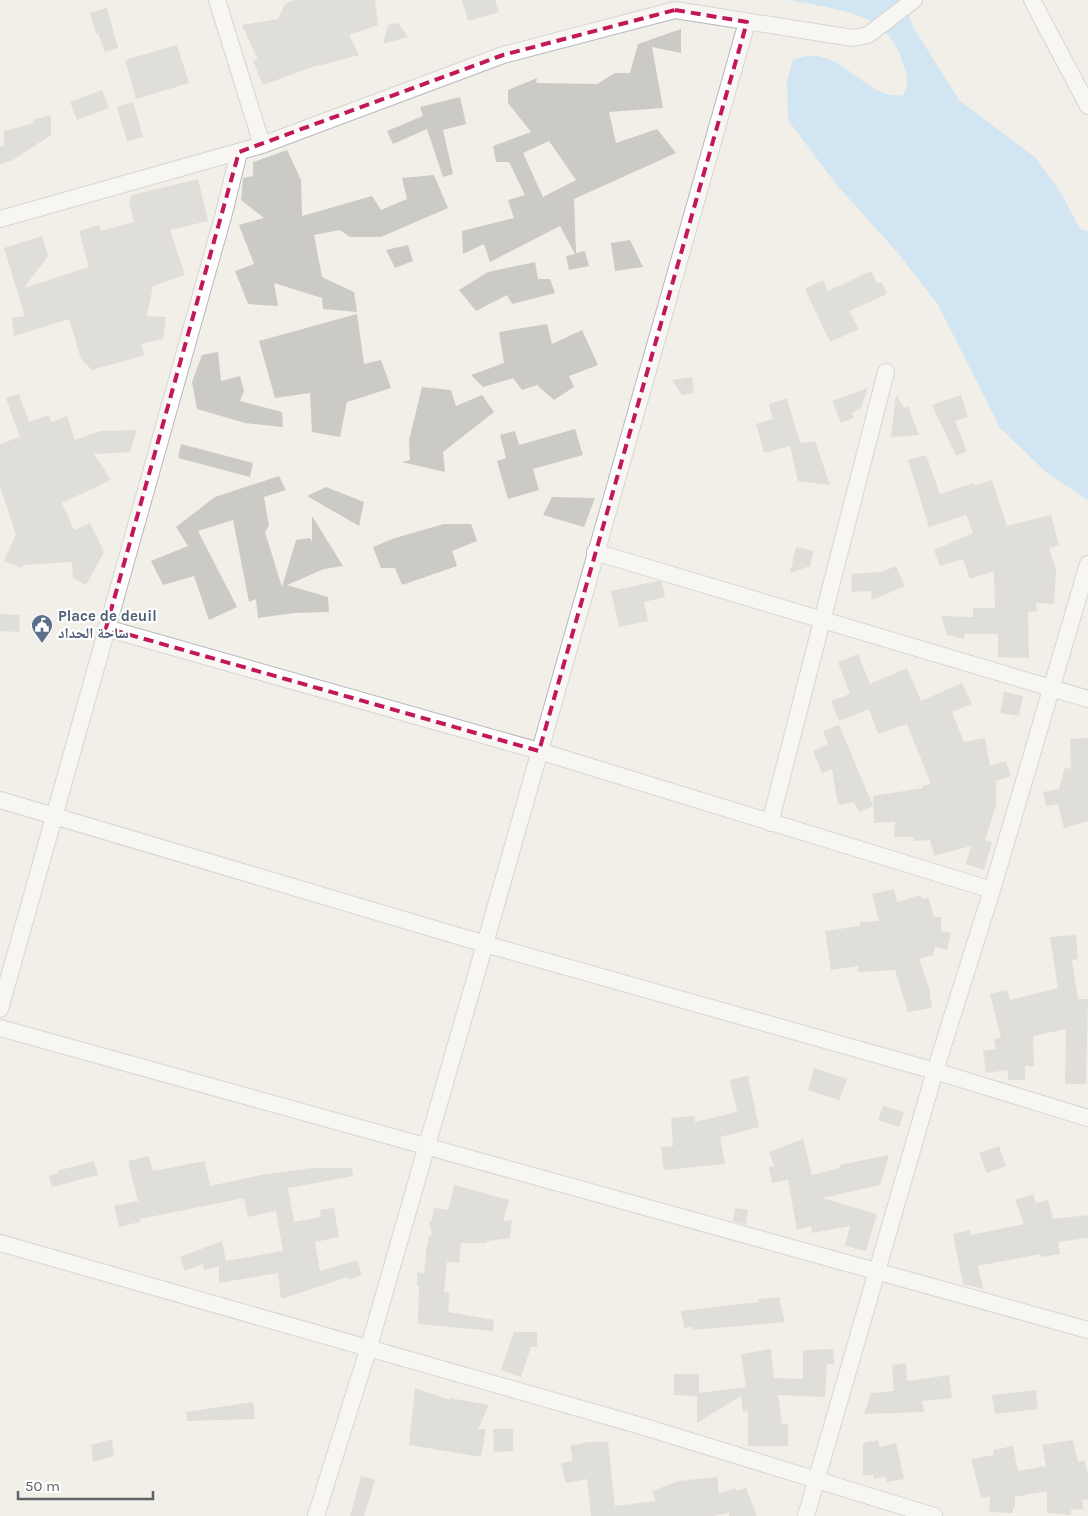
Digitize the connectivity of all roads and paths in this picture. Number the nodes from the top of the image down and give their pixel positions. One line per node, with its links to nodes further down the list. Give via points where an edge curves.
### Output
1 (217, 0): 6 (street)
2 (914, 0): 4 (street, via 868,35 853,38)
3 (1032, 0): 5 (street)
4 (747, 22): 6 (street, via 675,10 502,55); 10 (street)
5 (1088, 106)
6 (262, 145): 7 (street)
7 (239, 152): 8 (street); 13 (street)
8 (0, 219)
9 (886, 372): 12 (street)
10 (595, 552): 12 (street); 16 (street)
11 (1088, 564): 14 (street)
12 (823, 618): 14 (street); 19 (street)
13 (106, 628): 16 (street); 18 (street)
14 (1052, 688): 15 (street); 20 (street)
15 (1088, 700)
16 (539, 752): 19 (street); 21 (street)
17 (0, 800): 18 (street)
18 (54, 816): 21 (street); 22 (street)
19 (770, 823): 20 (street)
20 (992, 890): 24 (street)
21 (485, 944): 24 (street); 26 (street)
22 (0, 1009)
23 (0, 1028): 26 (street)
24 (935, 1071): 25 (street); 28 (street)
25 (1088, 1118)
26 (427, 1146): 28 (street); 30 (street)
27 (0, 1243): 30 (street)
28 (877, 1272): 29 (street); 31 (street)
29 (1088, 1330)
30 (368, 1350): 31 (street, via 638,1425); 32 (street)
31 (816, 1481): 33 (street); 34 (street)
32 (316, 1516)
33 (806, 1516)
34 (934, 1516)

